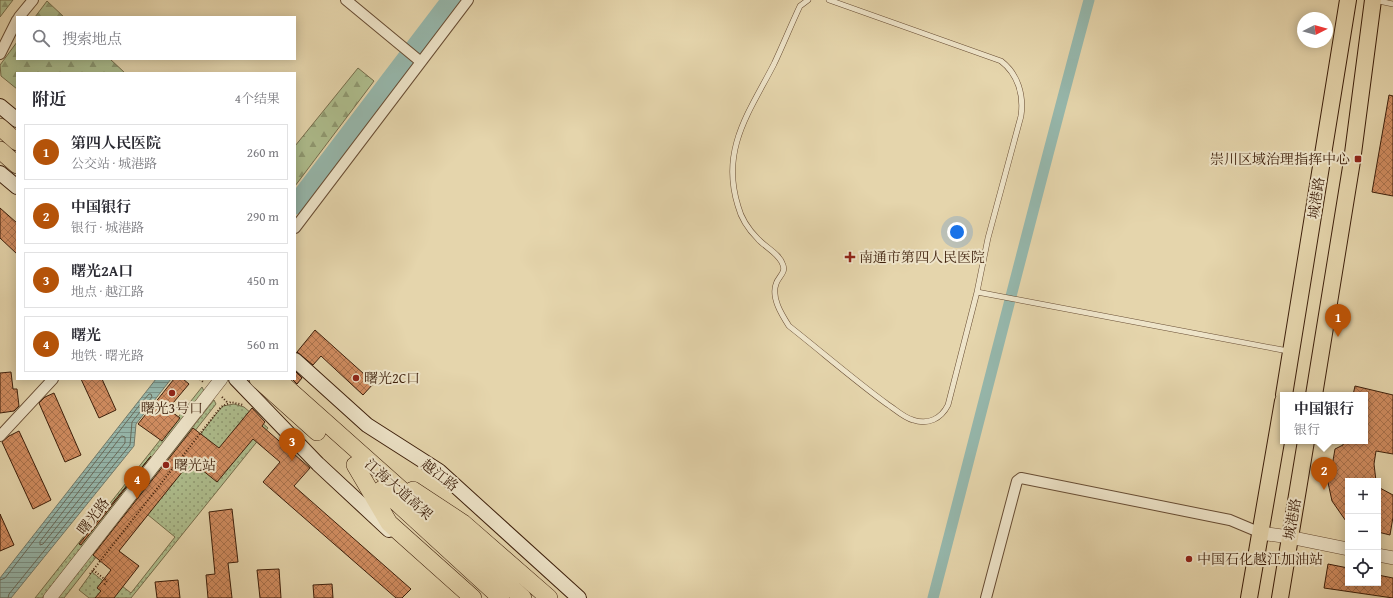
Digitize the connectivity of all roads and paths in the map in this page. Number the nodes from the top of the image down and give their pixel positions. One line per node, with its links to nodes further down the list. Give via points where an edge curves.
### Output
1 (32, 0): 9 (street)
2 (346, 0): 12 (street)
3 (468, 0): 12 (street)
4 (808, 0): 22 (lane, via 800,6 774,63 744,119 734,149 732,167 733,186 746,225 783,265 784,271 776,284 775,293 784,318 789,326 904,416 912,420 930,421 945,412 948,405)
5 (829, 0): 22 (lane, via 990,56 1009,67 1014,76 1022,106 988,238)
6 (1348, 0): 23 (main road, 城港路)
7 (1373, 0): 8 (lane); 31 (main road, via 1352,160)
8 (1393, 4)
9 (20, 16)
10 (16, 22): 11 (street)
11 (0, 54)
12 (421, 62): 21 (street)
13 (0, 106): 14 (main road)
14 (16, 119)
15 (0, 127): 16 (highway)
16 (16, 141)
17 (0, 150): 18 (highway)
18 (16, 164)
19 (0, 173): 20 (main road)
20 (16, 186)
21 (296, 227)
22 (977, 292): 23 (lane)
23 (1291, 352): 30 (main road, 城港路)
24 (296, 361): 51 (main road, 越江路, via 366,425 439,471)
25 (51, 380): 34 (street)
26 (220, 380): 45 (street, 曙光路)
27 (237, 380): 46 (main road, via 318,464)
28 (259, 380): 36 (highway, 江海大道高架)
29 (278, 380): 36 (highway, 江海大道高架)
30 (1284, 392)
31 (1314, 392)
32 (249, 409): 42 (path, via 236,402 228,402 221,407)
33 (1280, 419): 37 (main road, 城港路)
34 (0, 436)
35 (1305, 444): 38 (main road, 城港路)
36 (358, 460): 47 (highway, via 389,523); 48 (highway, 江海大道高架); 49 (highway, 江海大道高架); 50 (highway, via 463,523)
37 (1261, 533): 38 (street); 52 (street, via 1230,520 1021,478 1018,481); 53 (main road, 城港路)
38 (1289, 537): 39 (street); 54 (main road, 城港路)
39 (1345, 548)
40 (1381, 556): 41 (street)
41 (1393, 558)
42 (93, 570): 43 (path); 44 (path, via 107,581)
43 (90, 574)
44 (104, 585)
45 (50, 598)
46 (463, 598)
47 (473, 598)
48 (501, 598)
49 (523, 598)
50 (549, 598)
51 (578, 598)
52 (986, 598)
53 (1249, 598)
54 (1280, 598)

